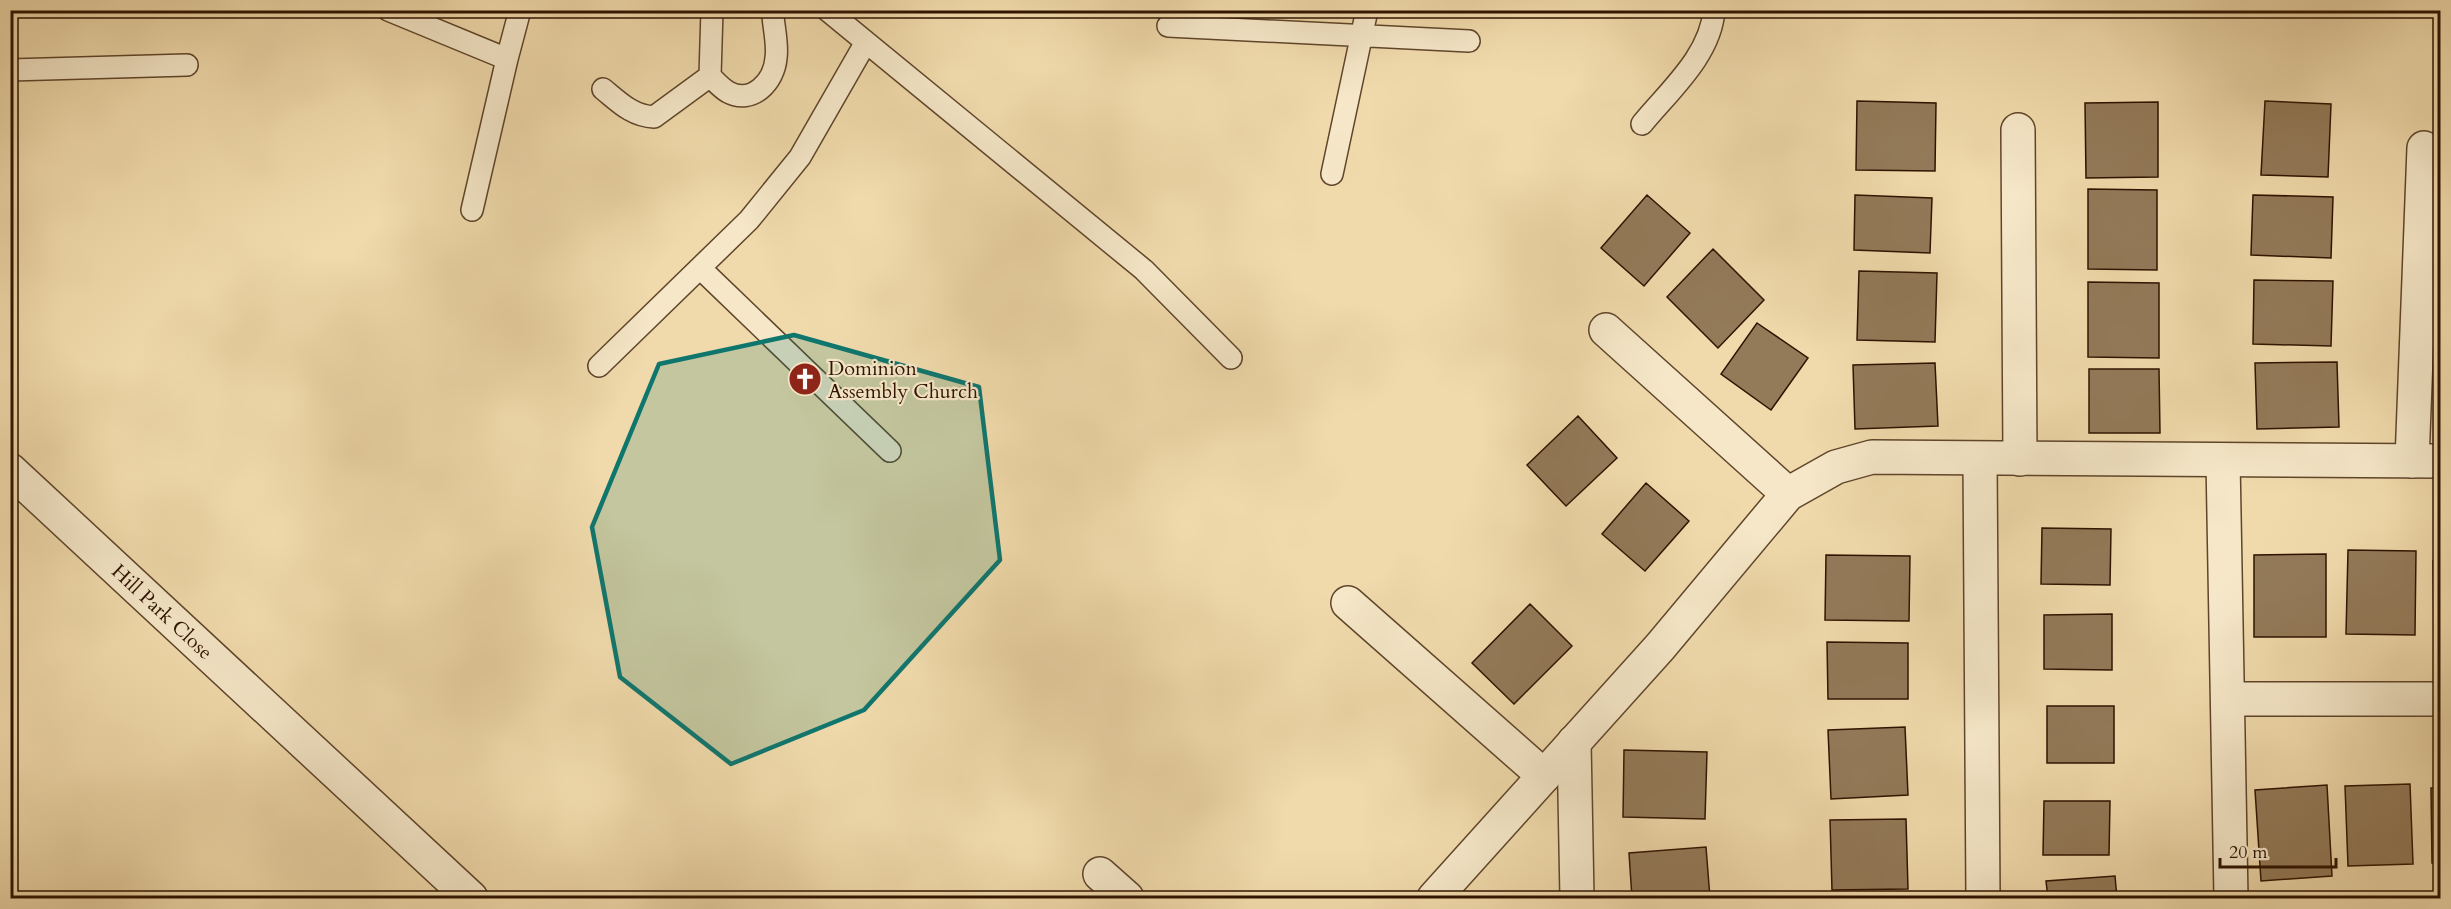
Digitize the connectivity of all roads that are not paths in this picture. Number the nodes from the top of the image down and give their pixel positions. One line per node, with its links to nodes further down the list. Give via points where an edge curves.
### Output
1 (388, 10): 12 (lane)
2 (520, 10): 12 (lane)
3 (712, 10): 15 (lane)
4 (827, 10): 11 (lane)
5 (1367, 10): 9 (lane)
6 (1714, 10): 17 (lane, via 1700,54)
7 (773, 16): 15 (lane, via 777,58 764,88 753,94 729,93)
8 (1168, 26): 9 (lane)
9 (1362, 34): 10 (lane); 20 (lane)
10 (1469, 41)
11 (866, 42): 22 (lane, via 800,157 749,220); 24 (lane, via 1143,270)
12 (507, 59): 21 (lane)
13 (187, 65): 14 (lane)
14 (10, 70)
15 (710, 76): 16 (lane, via 654,117 631,112)
16 (603, 89)
17 (1642, 124)
18 (2018, 130): 28 (street)
19 (2424, 148): 30 (street)
20 (1332, 174)
21 (472, 210)
22 (700, 268): 25 (lane); 26 (lane)
23 (1606, 330): 32 (street)
24 (1231, 358)
25 (599, 366)
26 (890, 451)
27 (1980, 459): 28 (street); 32 (street, via 1872,458 1836,467); 43 (street)
28 (2020, 459): 29 (street)
29 (2223, 460): 30 (street); 34 (street)
30 (2426, 461)
31 (10, 470): 39 (street, Hill Park Close)
32 (1788, 494): 36 (street)
33 (1348, 603): 37 (street)
34 (2228, 699): 35 (street); 44 (street)
35 (2440, 699)
36 (1574, 742): 37 (street); 42 (street)
37 (1544, 776): 41 (street)
38 (1100, 874): 40 (street)
39 (471, 898)
40 (1127, 898)
41 (1434, 898)
42 (1577, 898)
43 (1983, 898)
44 (2231, 898)

